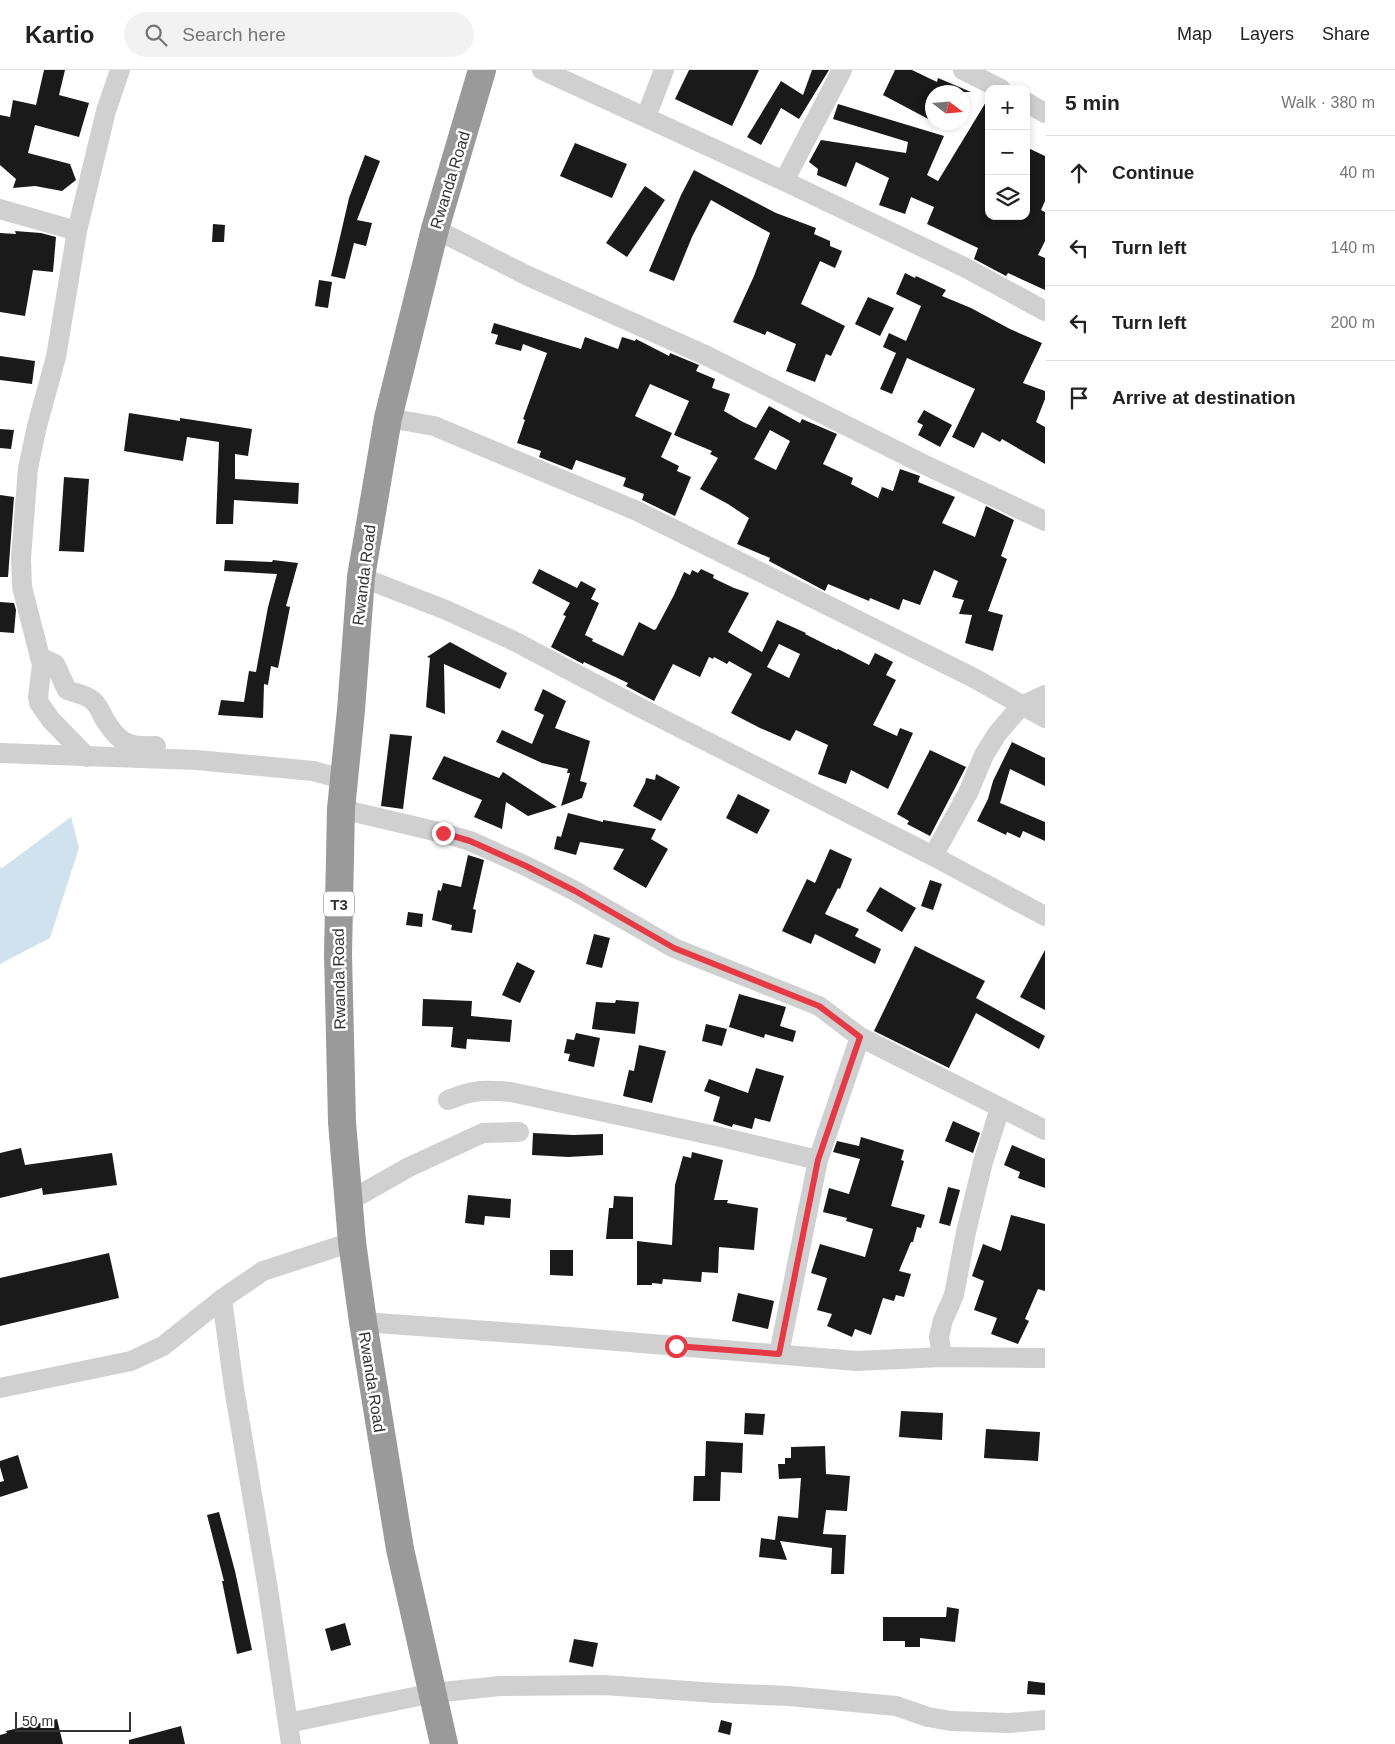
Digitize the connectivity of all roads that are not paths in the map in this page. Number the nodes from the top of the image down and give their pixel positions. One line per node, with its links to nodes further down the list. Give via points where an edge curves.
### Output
1 (120, 70): 14 (street, via 106,111)
2 (482, 70): 13 (highway, Rwanda Road / T3)
3 (542, 70): 10 (street)
4 (664, 70): 10 (street)
5 (842, 70): 11 (street)
6 (963, 70): 7 (street)
7 (993, 85)
8 (1030, 104): 9 (street)
9 (1045, 113)
10 (646, 117): 11 (street)
11 (784, 181): 15 (street, via 964,267)
12 (0, 209): 14 (street)
13 (435, 228): 16 (highway, Rwanda Road / T3); 17 (street, via 486,256 705,355)
14 (77, 231): 19 (street, via 56,356 28,468 24,507 20,558 22,586)
15 (1045, 311)
16 (388, 418): 18 (highway, Rwanda Road / T3); 21 (street, via 434,426 637,510 972,677)
17 (1045, 521)
18 (361, 577): 26 (highway, Rwanda Road / T3); 28 (street, via 514,641)
19 (40, 657): 24 (street, via 38,697 42,708); 25 (street, via 55,664 67,690 91,699 99,706 106,723 122,741 136,746 198,751)
20 (1045, 695): 21 (street)
21 (1021, 706): 22 (street); 28 (street, via 984,755 968,793)
22 (1045, 718)
23 (0, 753): 24 (street)
24 (87, 757): 25 (street)
25 (205, 761): 26 (street, via 313,771)
26 (343, 779): 27 (highway, Rwanda Road / T3)
27 (341, 808): 30 (street, via 470,841 575,891 674,948 819,1006); 36 (highway, Rwanda Road / T3, via 338,954 342,1122)
28 (933, 856): 29 (street)
29 (1045, 916)
30 (860, 1037): 32 (street); 35 (street)
31 (448, 1100): 35 (street, via 482,1090 512,1092)
32 (1000, 1108): 33 (street); 41 (street, via 983,1162 954,1295 939,1337)
33 (1045, 1130)
34 (519, 1132): 36 (street, via 483,1133 409,1167)
35 (818, 1160): 40 (street)
36 (349, 1201): 37 (highway, Rwanda Road / T3)
37 (352, 1242): 38 (street, via 262,1271); 39 (highway, Rwanda Road / T3)
38 (222, 1299): 43 (street, via 163,1346 131,1361); 46 (street)
39 (362, 1322): 40 (street); 44 (highway, Rwanda Road / T3, via 400,1549)
40 (779, 1354): 41 (street, via 857,1361)
41 (942, 1357): 42 (street)
42 (1045, 1358)
43 (0, 1388)
44 (433, 1693): 45 (street, via 500,1686 604,1685 896,1706 928,1718 951,1721 1009,1723); 46 (street); 48 (highway, Rwanda Road / T3)
45 (1045, 1720)
46 (288, 1723): 47 (street)
47 (290, 1744)
48 (444, 1744)

